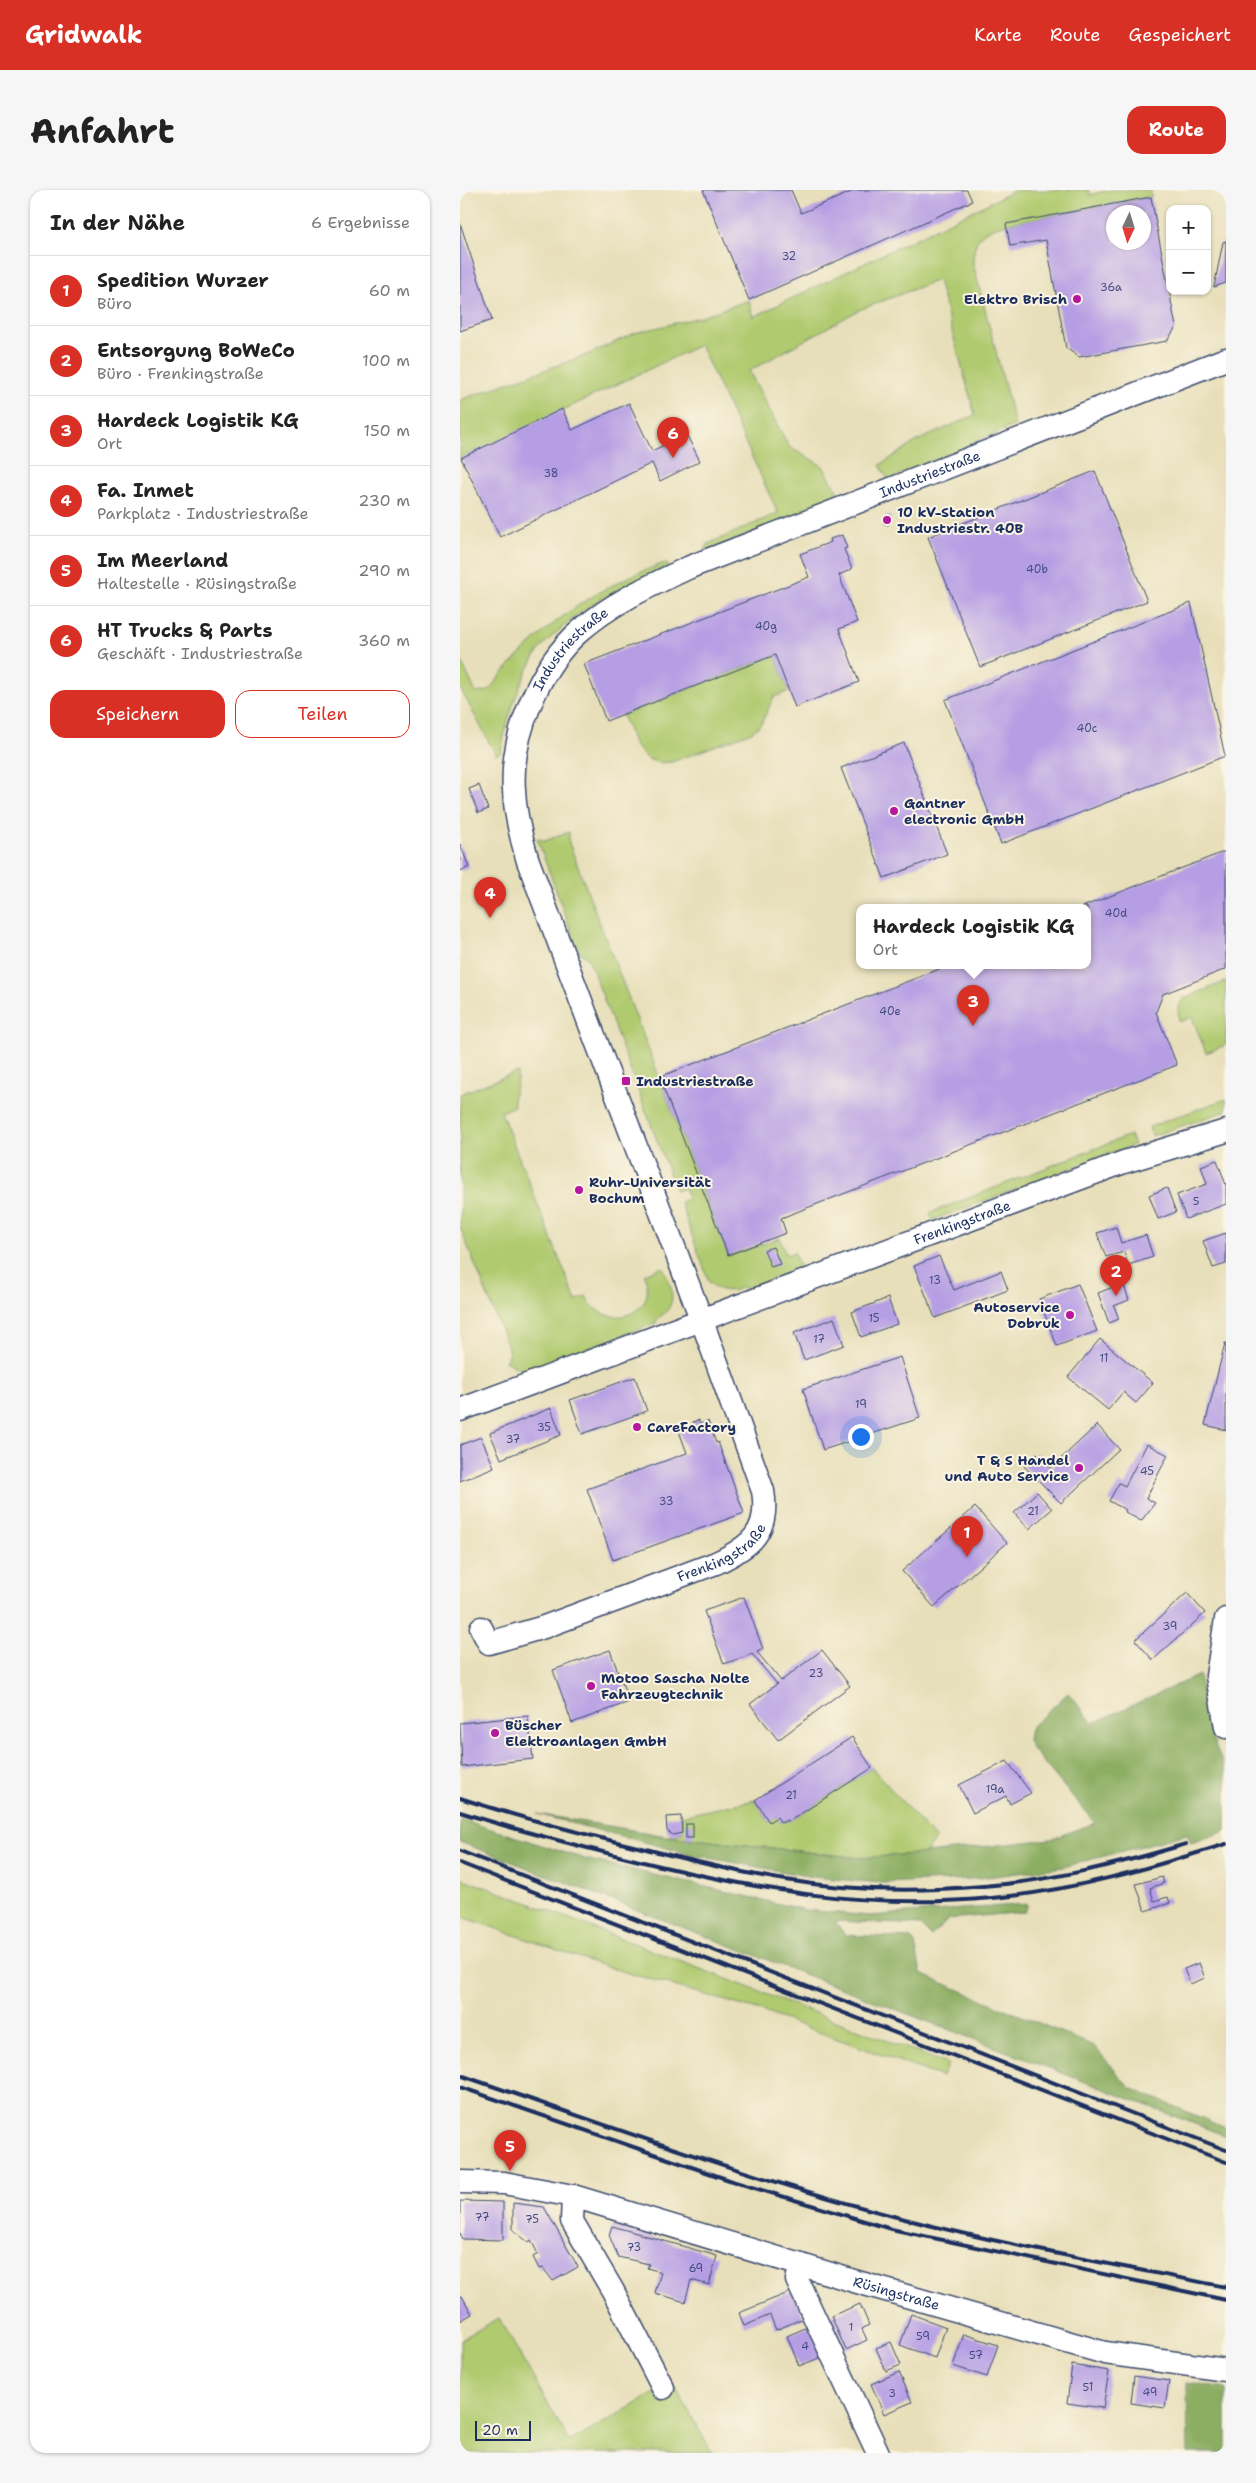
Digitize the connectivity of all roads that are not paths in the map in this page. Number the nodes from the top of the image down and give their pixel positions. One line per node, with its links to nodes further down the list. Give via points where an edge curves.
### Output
1 (1226, 359): 3 (street, Industriestraße, via 690,567 652,585 580,630 556,656 536,689 516,752 513,788 518,828)
2 (1226, 1131): 3 (street, Frenkingstraße, via 1124,1162)
3 (702, 1321): 4 (street, Frenkingstraße); 6 (street, Frenkingstraße, via 763,1491 764,1518 758,1535 739,1552 716,1563 544,1627 490,1643)
4 (460, 1410)
5 (1226, 1619): 7 (street, via 1217,1676)
6 (481, 1628)
7 (1226, 1728)
8 (460, 2182): 9 (street, Rüsingstraße, via 504,2183)
9 (573, 2196): 10 (street, Rüsingstraße); 12 (street, via 572,2221 613,2291)
10 (800, 2265): 11 (street, Rüsingstraße, via 1105,2353); 13 (street, via 797,2280)
11 (1226, 2370)
12 (663, 2388)
13 (878, 2453)

